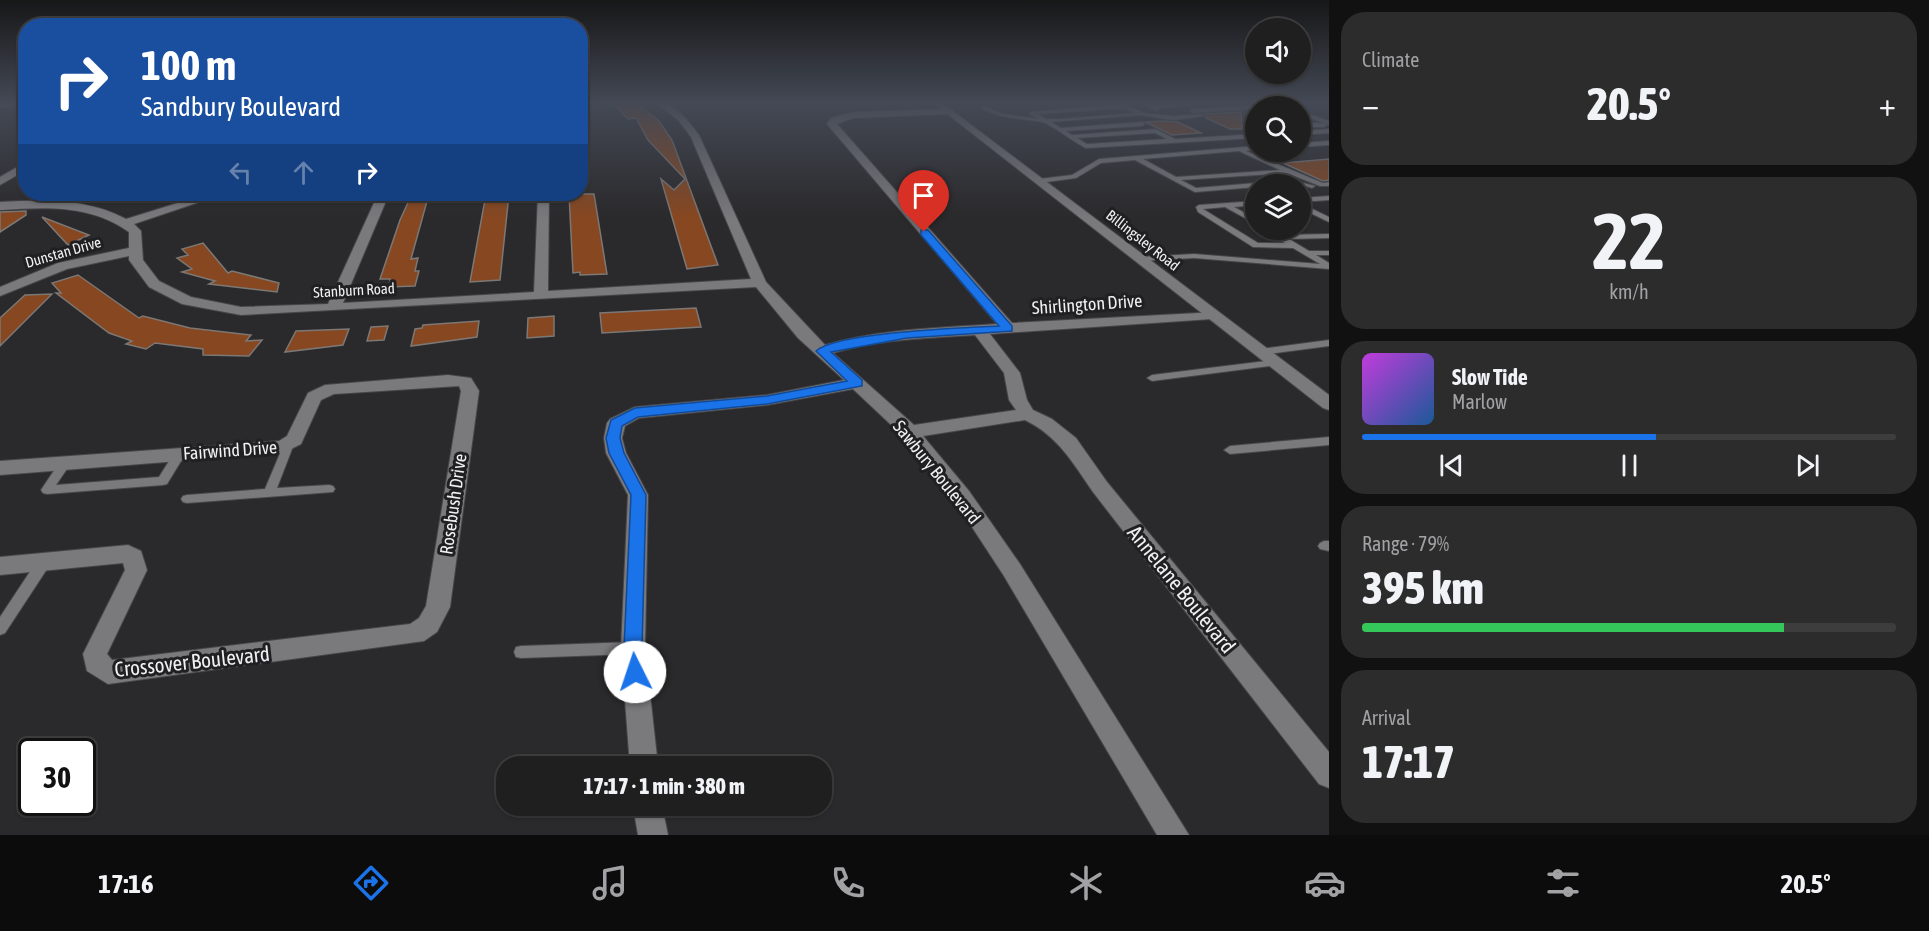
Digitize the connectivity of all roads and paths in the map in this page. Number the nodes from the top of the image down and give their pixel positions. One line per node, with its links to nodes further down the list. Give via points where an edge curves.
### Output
1 (698, 141): 42 (street, Sawbury Boulevard)
2 (847, 141): 47 (street)
3 (988, 141): 14 (street, Billingsley Road)
4 (1078, 141): 5 (lane, via 1089,146)
5 (1174, 141)
6 (1329, 142): 7 (lane)
7 (1311, 144)
8 (1239, 149): 9 (lane); 10 (lane); 12 (lane)
9 (1245, 149)
10 (1134, 157): 13 (lane); 14 (lane, via 1099,161 1074,177)
11 (18, 170): 15 (street)
12 (1286, 171): 13 (lane); 16 (lane)
13 (1175, 179): 17 (lane, via 1195,190)
14 (1039, 181): 40 (street, Billingsley Road)
15 (0, 182)
16 (1326, 185): 18 (lane)
17 (1245, 186)
18 (1311, 186)
19 (1329, 198): 20 (lane)
20 (1311, 199)
21 (194, 201): 32 (street)
22 (380, 201): 45 (street)
23 (543, 201): 44 (street)
24 (1245, 204): 26 (lane)
25 (0, 206): 32 (street, via 71,206 104,212)
26 (1227, 206): 30 (lane); 36 (lane, via 1199,207 1256,245)
27 (1311, 211): 28 (lane)
28 (1317, 213): 29 (lane); 31 (lane)
29 (1329, 213)
30 (1245, 216)
31 (1329, 220)
32 (125, 222): 37 (street, Stanburn Road, via 135,231)
33 (1311, 236): 34 (lane)
34 (1329, 236)
35 (1285, 240): 36 (lane)
36 (1296, 246): 39 (lane)
37 (137, 250): 43 (street, Dunstan Drive, via 63,266); 45 (street, Stanburn Road, via 136,260 154,284 187,301 252,311)
38 (1329, 253): 39 (lane)
39 (1309, 254): 41 (lane)
40 (1140, 259): 41 (lane, via 1194,256); 46 (street, Billingsley Road)
41 (1329, 266)
42 (760, 283): 44 (street, Stanburn Road); 50 (street, Sawbury Boulevard, via 784,315)
43 (0, 292)
44 (541, 296): 45 (street, Stanburn Road)
45 (334, 308)
46 (1212, 315): 47 (street, Shirlington Drive); 51 (street, Billingsley Road)
47 (1008, 328): 48 (street, Shirlington Drive)
48 (979, 330): 50 (street, Shirlington Drive, via 907,335); 57 (street, via 1012,373 1018,400)
49 (1329, 343): 51 (lane)
50 (822, 351): 55 (street, Sawbury Boulevard)
51 (1260, 352): 52 (street, Billingsley Road)
52 (1275, 363): 53 (lane); 56 (street, Billingsley Road)
53 (1152, 378)
54 (465, 382): 60 (street, Fairwind Drive, via 322,392 310,402); 70 (street, Rosebush Drive, via 470,391 438,607)
55 (857, 383): 58 (street, Sawbury Boulevard); 72 (street, via 767,400 635,413 616,423 616,453 638,495)
56 (1329, 404)
57 (1027, 414): 58 (street); 75 (street, Annelane Boulevard, via 1046,423 1069,442 1100,487)
58 (910, 432): 78 (street, Sawbury Boulevard, via 962,496 1012,570)
59 (1329, 441): 61 (lane)
60 (290, 444): 62 (street, Fairwind Drive); 66 (lane)
61 (1230, 450)
62 (180, 453): 63 (street, Fairwind Drive); 63 (lane, via 163,481 47,490)
63 (65, 463): 64 (street, Fairwind Drive)
64 (0, 468)
65 (329, 489): 66 (lane)
66 (269, 493): 67 (lane)
67 (187, 499)
68 (44, 562): 69 (street, Crossover Boulevard); 70 (street, Crossover Boulevard, via 128,554 133,557 136,570 95,654 96,663 108,672 399,638); 71 (lane)
69 (0, 566)
70 (428, 625)
71 (0, 629)
72 (633, 648): 73 (lane); 74 (street)
73 (522, 652)
74 (643, 756)
75 (1329, 774)
76 (650, 816): 77 (street)
77 (653, 835)
78 (1174, 835)

